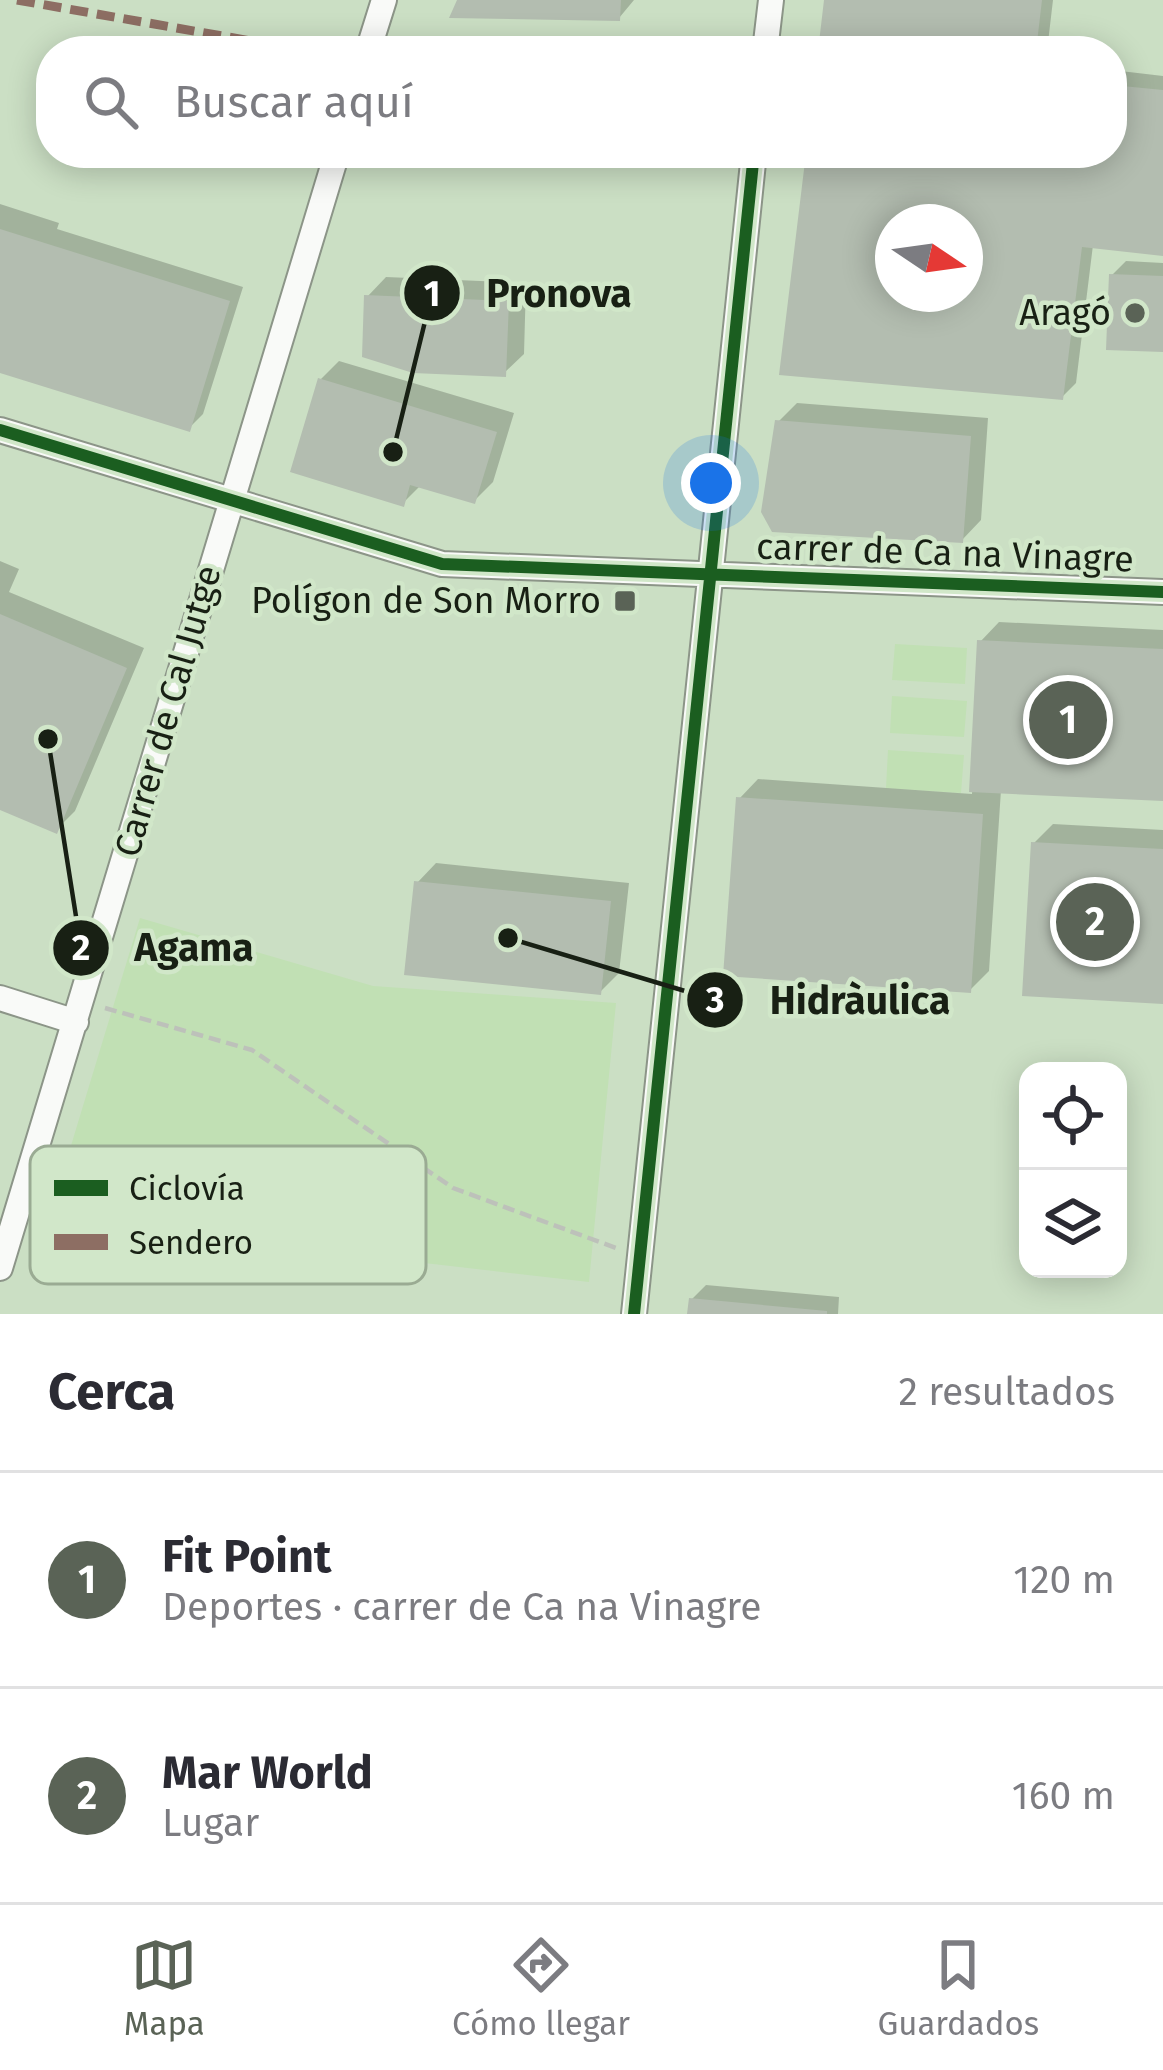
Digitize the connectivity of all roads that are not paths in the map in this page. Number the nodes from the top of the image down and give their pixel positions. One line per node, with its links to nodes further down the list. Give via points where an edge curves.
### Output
1 (384, 0): 3 (street)
2 (771, 0): 4 (street)
3 (373, 36)
4 (767, 36)
5 (332, 168): 8 (street, Carrer de Cal Jutge)
6 (752, 168): 9 (street)
7 (0, 430): 8 (street)
8 (230, 500): 9 (street, carrer de Ca na Vinagre, via 442,564); 12 (street, Carrer de Cal Jutge)
9 (709, 574): 10 (street, carrer de Ca na Vinagre); 16 (street)
10 (1163, 592)
11 (0, 998): 12 (street)
12 (79, 1012): 13 (street, Carrer de Cal Jutge)
13 (38, 1146)
14 (30, 1171): 15 (street, Carrer de Cal Jutge)
15 (0, 1268)
16 (634, 1314)

